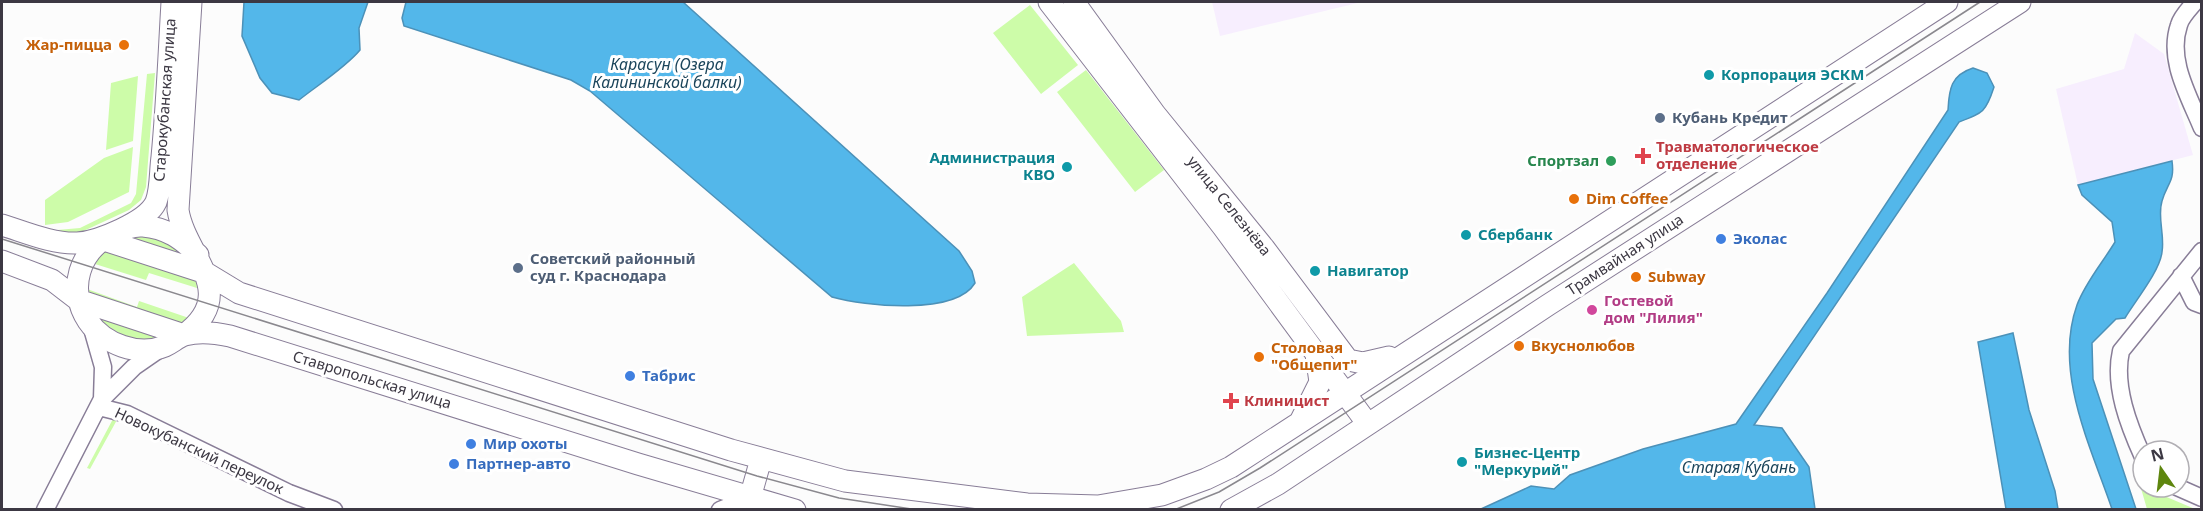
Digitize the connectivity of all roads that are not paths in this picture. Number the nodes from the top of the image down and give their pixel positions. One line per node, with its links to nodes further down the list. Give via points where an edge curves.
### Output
1 (172, 2): 10 (main road, Старокубанская улица, via 156,202 139,219)
2 (191, 2): 13 (main road, Старокубанская улица, via 178,210 182,227)
3 (1049, 2): 20 (main road, улица Селезнёва)
4 (1074, 2): 21 (main road, улица Селезнёва, via 1162,123 1264,248 1348,360 1374,362)
5 (1947, 2): 21 (main road)
6 (2020, 2): 25 (main road, Трамвайная улица)
7 (2195, 2): 8 (street, via 2179,24 2176,47 2180,79)
8 (2202, 128)
9 (2, 225): 10 (main road, via 61,242)
10 (101, 239): 13 (main road, via 130,227 151,227 176,236); 15 (main road, via 81,264)
11 (2202, 251): 14 (street)
12 (2, 261): 15 (main road, via 52,280)
13 (202, 264): 18 (main road, via 209,291 207,305 201,319); 27 (main road, via 239,293)
14 (2181, 276): 16 (street, via 2194,302); 26 (street, via 2121,351 2117,368)
15 (78, 300): 17 (main road, Ставропольская улица); 18 (main road)
16 (2202, 305)
17 (91, 324): 19 (main road, Ставропольская улица, via 129,349); 23 (street, via 103,367)
18 (184, 335): 19 (main road, Ставропольская улица); 28 (main road, Ставропольская улица, via 230,336)
19 (165, 346): 23 (street, via 134,367)
20 (1315, 351): 22 (main road, улица Селезнёва); 24 (main road, улица Селезнёва, via 1320,382)
21 (1407, 352): 22 (main road)
22 (1345, 393): 24 (main road); 25 (main road, улица Селезнёва)
23 (100, 403): 29 (street); 30 (street, Новокубанский переулок, via 289,493)
24 (1299, 423): 27 (main road, via 1206,479 1162,495 1098,506 1027,504 845,482)
25 (1367, 423): 33 (main road, Трамвайная улица, via 1278,484)
26 (2135, 439)
27 (761, 459): 28 (main road)
28 (750, 498): 31 (street); 32 (main road, Ставропольская улица)
29 (45, 510)
30 (334, 510)
31 (720, 510)
32 (795, 510)
33 (1231, 510)

